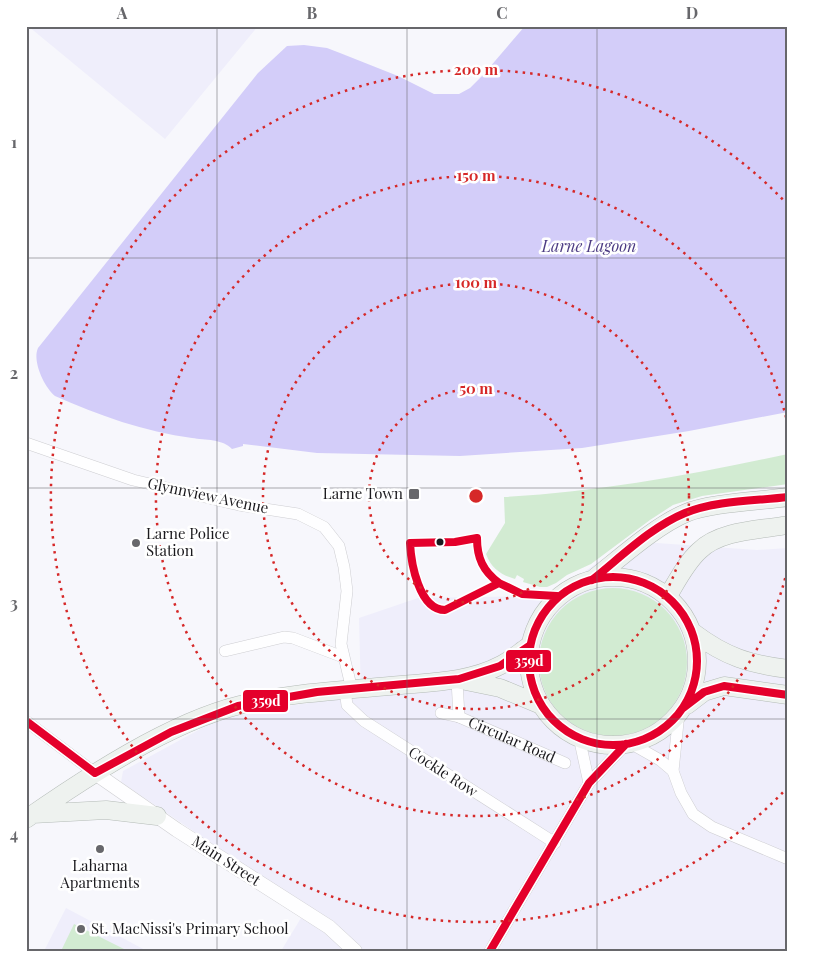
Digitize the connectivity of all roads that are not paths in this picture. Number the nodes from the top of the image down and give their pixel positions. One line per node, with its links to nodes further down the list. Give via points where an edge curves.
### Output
1 (26, 443): 9 (street, Glynnview Avenue, via 133,480 239,505 298,514 324,527 339,546 346,590 341,644)
2 (788, 497): 4 (main road, via 686,513)
3 (788, 525): 5 (main road, via 714,540 699,550)
4 (592, 580): 5 (main road, via 632,578 652,585); 7 (main road, via 574,585 557,596 544,611)
5 (668, 596): 6 (main road)
6 (694, 633): 10 (main road, via 733,658); 15 (main road, via 698,667 693,688)
7 (529, 646): 11 (main road, via 500,666); 14 (main road, via 532,687)
8 (225, 651): 9 (street, via 284,637)
9 (343, 657): 12 (street, Cockle Row)
10 (788, 668)
11 (458, 679): 12 (main road); 14 (main road, via 500,688); 17 (street, Circular Road)
12 (349, 690): 23 (main road, via 278,697 238,706 171,732); 27 (street, Cockle Row, via 347,705 364,721)
13 (788, 695): 15 (main road, via 724,686 704,692)
14 (541, 705): 19 (main road, via 554,722)
15 (681, 711): 20 (main road, via 659,731); 22 (street)
16 (441, 713): 17 (street, Circular Road)
17 (459, 717): 21 (street, Circular Road)
18 (26, 721): 23 (street)
19 (578, 737): 20 (main road, via 602,744); 24 (street)
20 (628, 744): 22 (street, via 660,760); 24 (street)
21 (566, 763)
22 (673, 771): 28 (street, via 687,805 699,819)
23 (95, 773): 25 (main road); 26 (street, Main Street)
24 (589, 783): 27 (street)
25 (30, 816): 26 (main road, via 106,810)
26 (157, 816): 29 (street, Main Street, via 330,928)
27 (555, 843): 30 (street)
28 (788, 859)
29 (356, 951)
30 (490, 951)

